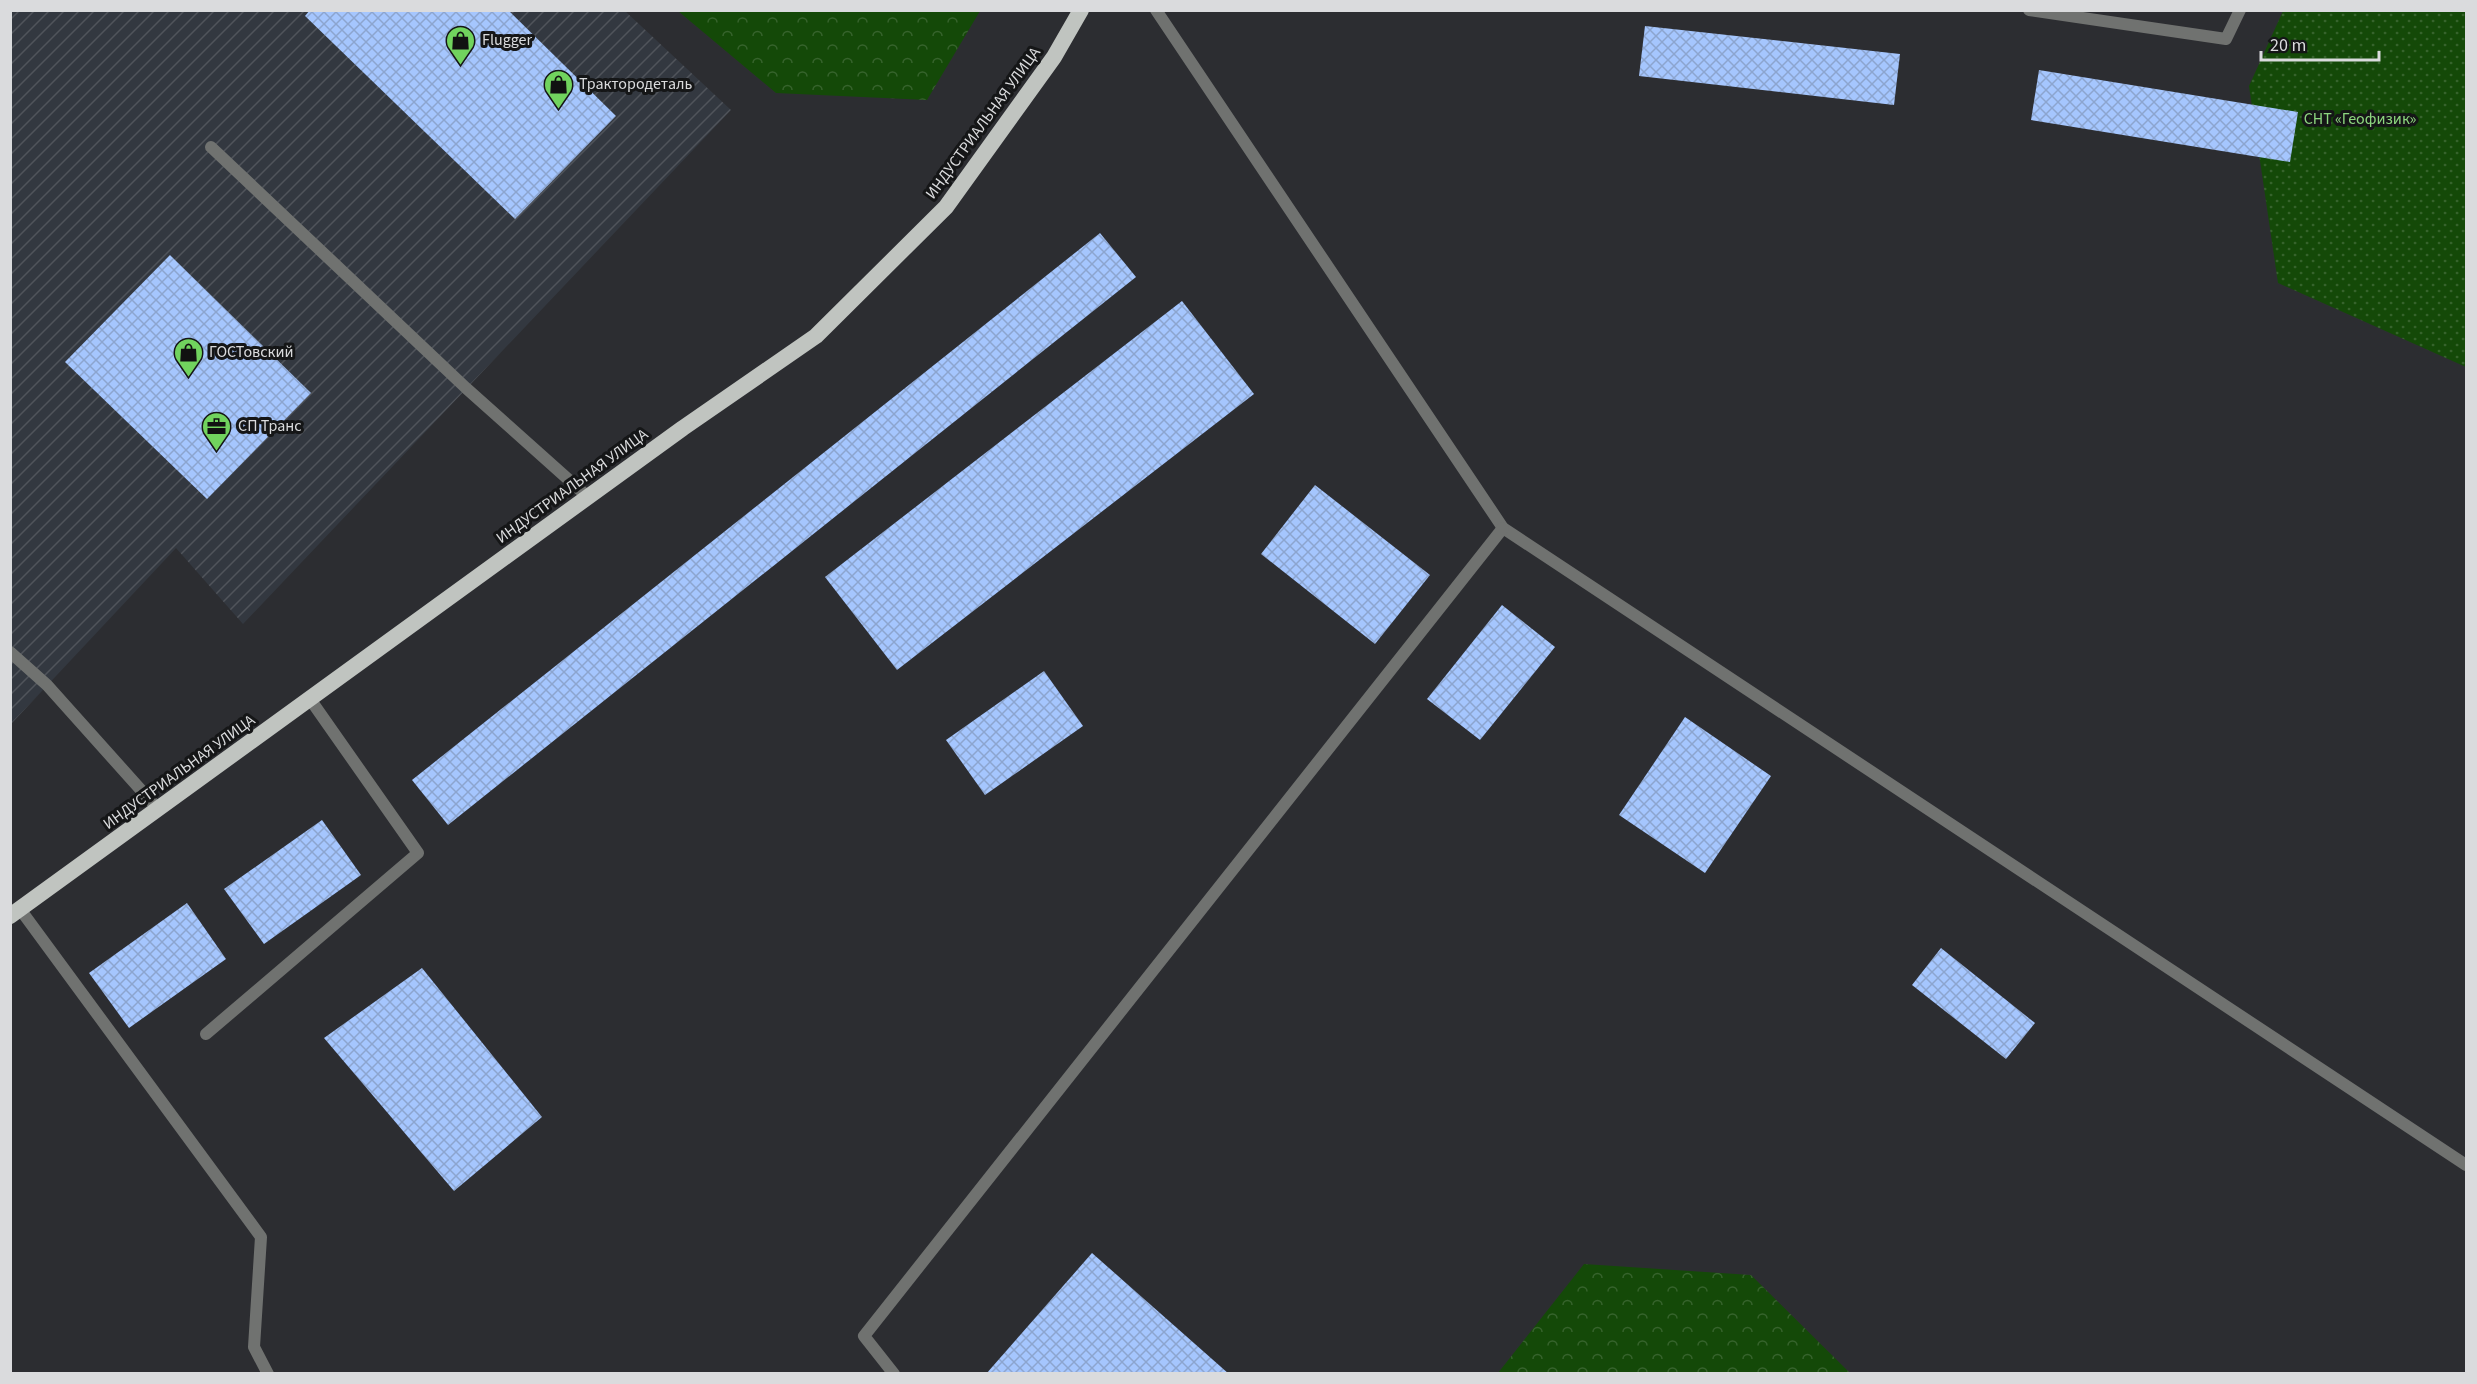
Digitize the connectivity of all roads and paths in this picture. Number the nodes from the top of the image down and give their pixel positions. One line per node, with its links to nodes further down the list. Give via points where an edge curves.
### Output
1 (1081, 10): 6 (highway, ИНДУСТРИАЛЬНАЯ УЛИЦА, via 1054,57 946,207 824,328)
2 (2028, 10): 3 (street, via 2226,39)
3 (2240, 10)
4 (1158, 11): 7 (street)
5 (211, 147): 6 (street, via 466,388)
6 (588, 497): 9 (highway, ИНДУСТРИАЛЬНАЯ УЛИЦА)
7 (1503, 528): 13 (street); 15 (street, via 864,1336)
8 (10, 652): 10 (street, via 47,685)
9 (309, 699): 10 (highway, ИНДУСТРИАЛЬНАЯ УЛИЦА); 12 (street, via 418,853)
10 (158, 809): 11 (highway, ИНДУСТРИАЛЬНАЯ УЛИЦА)
11 (15, 913): 14 (street, via 261,1237 254,1347)
12 (206, 1034)
13 (2466, 1165)
14 (268, 1374)
15 (894, 1374)

